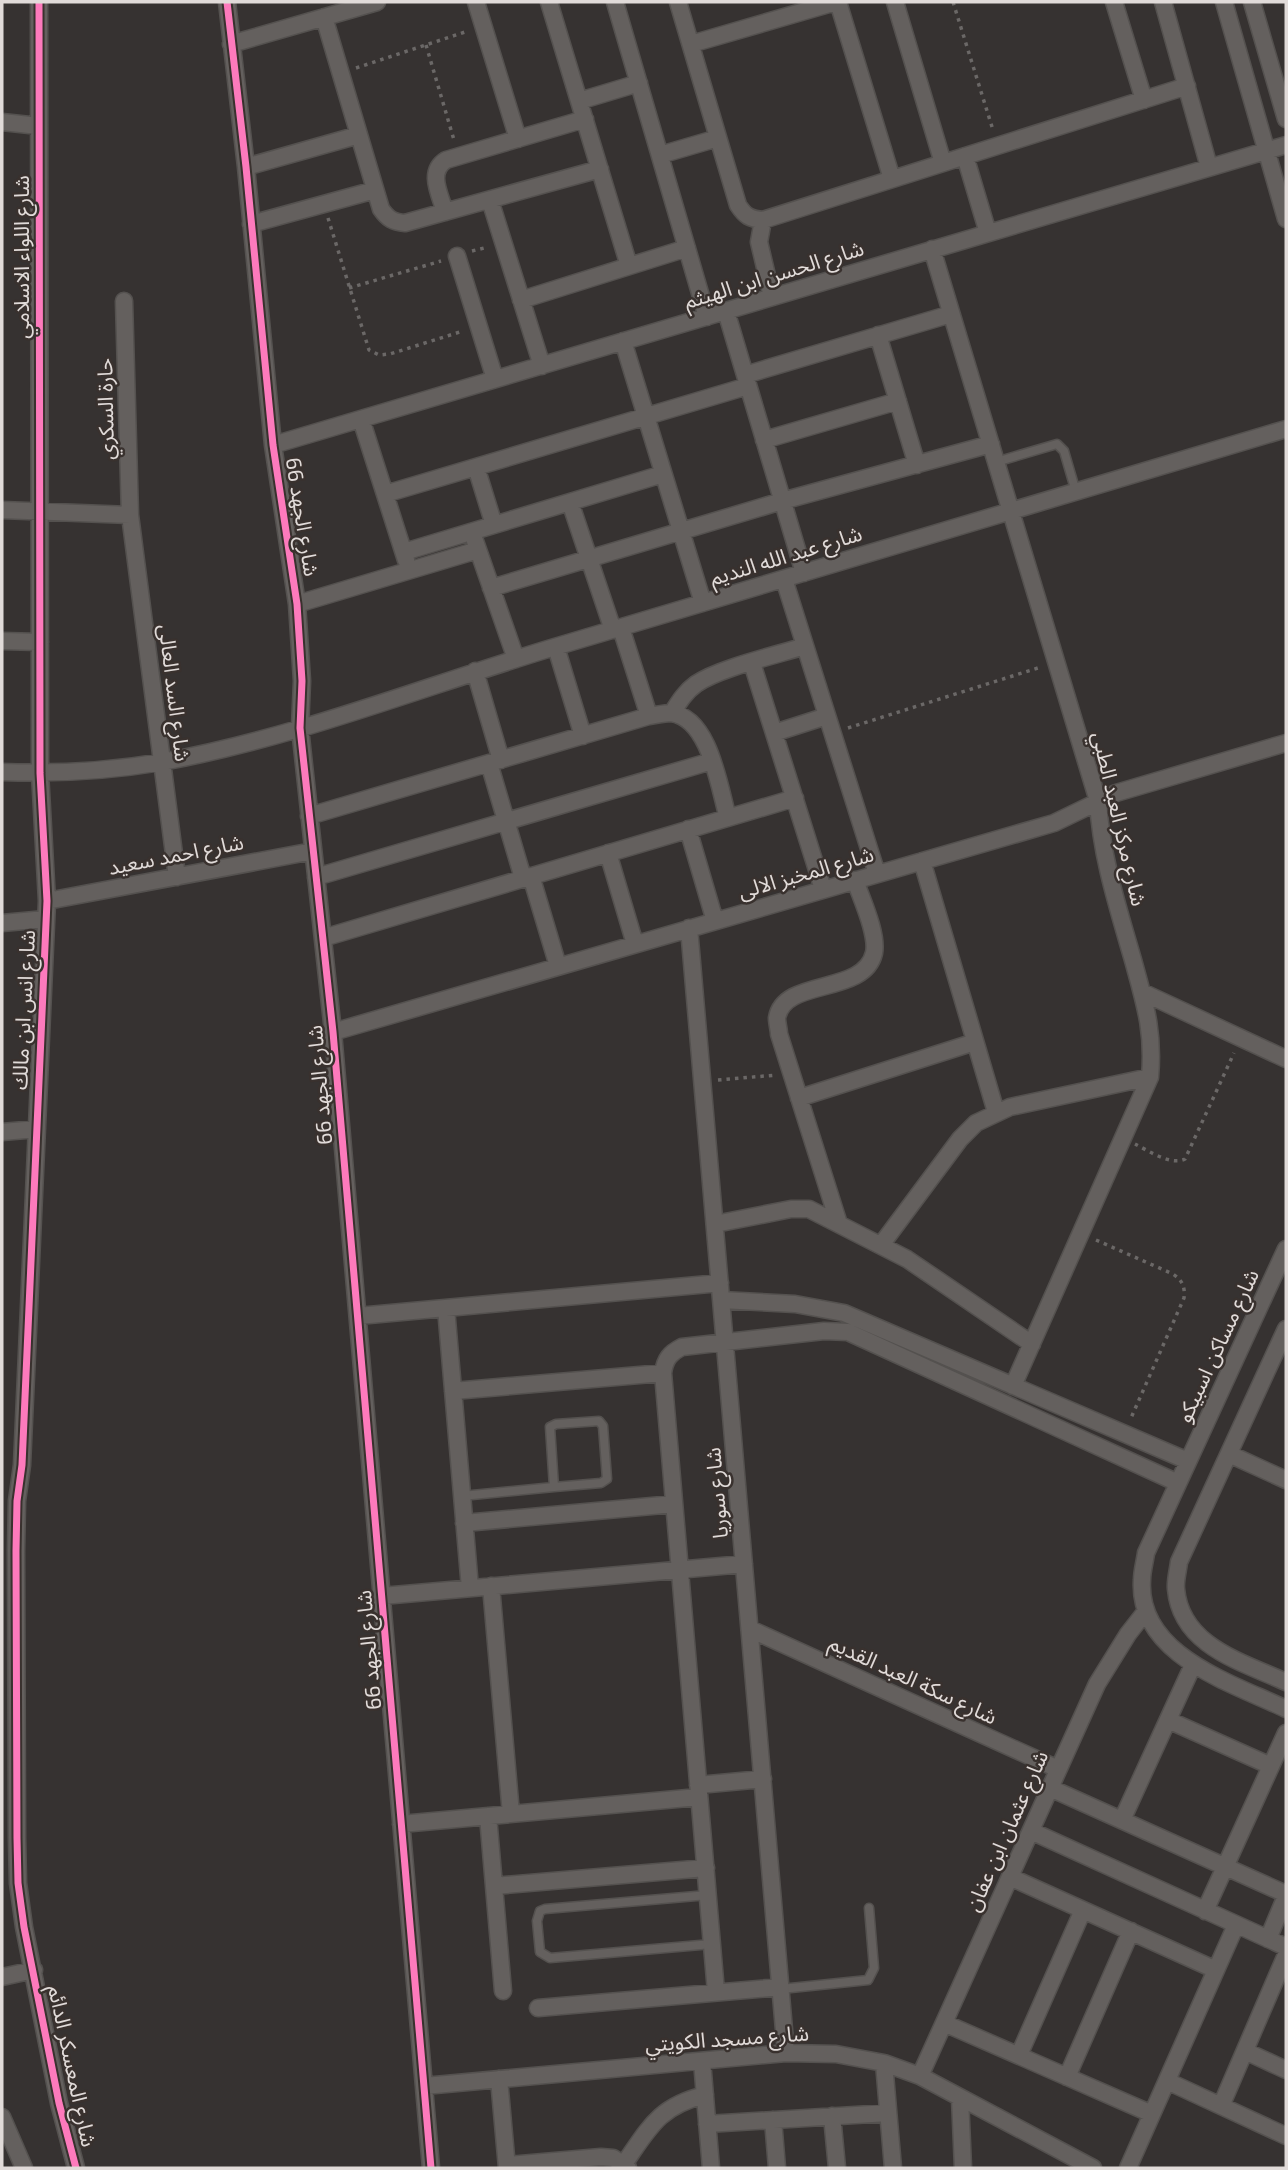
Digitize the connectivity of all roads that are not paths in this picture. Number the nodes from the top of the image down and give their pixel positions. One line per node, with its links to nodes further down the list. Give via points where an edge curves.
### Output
1 (39, 2): 26 (street, شارع اللواء الاسلامي)
2 (227, 2): 16 (street, شارع الجهد 66)
3 (377, 2): 14 (street)
4 (477, 2): 29 (street)
5 (549, 2): 21 (street)
6 (615, 2): 18 (street)
7 (678, 2): 17 (street)
8 (837, 2): 17 (street); 38 (street)
9 (895, 2): 34 (street)
10 (1114, 2): 20 (street)
11 (1163, 2): 19 (street)
12 (1224, 2): 24 (street)
13 (1252, 2): 22 (street)
14 (359, 4): 15 (street)
15 (324, 17): 16 (street); 27 (street)
16 (231, 44): 35 (street, شارع الجهد 66)
17 (691, 44): 28 (street)
18 (639, 83): 21 (street); 32 (street)
19 (1187, 86): 20 (street); 36 (street)
20 (1144, 100): 33 (street)
21 (579, 101): 23 (street)
22 (1285, 108): 24 (street)
23 (585, 119): 29 (street); 37 (street)
24 (1259, 120): 31 (street)
25 (2, 122): 26 (street)
26 (39, 126): 78 (street, شارع اللواء الاسلامي)
27 (359, 135): 35 (street); 39 (street)
28 (718, 138): 32 (street); 43 (street, via 738,205 743,214)
29 (519, 139): 41 (street, via 439,164 435,180)
30 (1286, 145): 31 (street, شارع الحسن ابن الهيثم)
31 (1268, 150): 36 (street, شارع الحسن ابن الهيثم); 42 (street)
32 (660, 155): 46 (street)
33 (965, 156): 34 (street); 45 (street)
34 (943, 163): 38 (street)
35 (246, 167): 44 (street, شارع الجهد 66)
36 (1209, 167): 45 (street, شارع الحسن ابن الهيثم)
37 (600, 169): 40 (street); 49 (street)
38 (892, 179): 43 (street)
39 (375, 190): 41 (street, via 386,217 395,222); 44 (street)
40 (490, 200): 41 (street); 51 (street)
41 (445, 212)
42 (1286, 219)
43 (763, 220): 50 (street, via 759,242)
44 (251, 224): 67 (street, شارع الجهد 66)
45 (988, 233): 47 (street, شارع الحسن ابن الهيثم)
46 (687, 248): 49 (street); 55 (street)
47 (932, 249): 50 (street, شارع الحسن ابن الهيثم); 54 (street, شارع مركز العبد الطبي)
48 (457, 256): 59 (street)
49 (629, 266): 51 (street)
50 (772, 297): 53 (street, شارع الحسن ابن الهيثم)
51 (521, 300): 58 (street)
52 (124, 301): 79 (street, حارة السكري)
53 (726, 311): 55 (street, شارع الحسن ابن الهيثم); 60 (street)
54 (951, 314): 56 (street); 66 (street, شارع مركز العبد الطبي)
55 (707, 317): 57 (street, شارع الحسن ابن الهيثم)
56 (878, 335): 60 (street); 61 (street)
57 (623, 341): 58 (street, شارع الحسن ابن الهيثم); 62 (street)
58 (542, 366): 59 (street, شارع الحسن ابن الهيثم)
59 (495, 379): 63 (street, شارع الحسن ابن الهيثم)
60 (746, 380): 62 (street); 65 (street)
61 (898, 401): 65 (street); 69 (street)
62 (646, 416): 70 (street); 71 (street)
63 (361, 419): 67 (street, شارع الحسن ابن الهيثم); 73 (street)
64 (1286, 429): 72 (street, شارع عبد الله النديم)
65 (764, 440): 74 (street)
66 (990, 444): 68 (street, شارع مركز العبد الطبي); 69 (street)
67 (273, 445): 91 (street, شارع الجهد 66)
68 (996, 462): 72 (lane, via 1057,444); 77 (street, شارع مركز العبد الطبي)
69 (917, 465): 74 (street)
70 (476, 467): 73 (street); 80 (street)
71 (663, 474): 75 (street); 81 (street)
72 (1076, 492): 77 (street, شارع عبد الله النديم)
73 (385, 494): 84 (street)
74 (782, 501): 81 (street); 87 (street)
75 (570, 502): 80 (street); 85 (street)
76 (2, 510): 78 (street)
77 (1011, 511): 87 (street, شارع عبد الله النديم); 113 (street, شارع مركز العبد الطبي)
78 (39, 512): 79 (street); 94 (street, شارع انس ابن مالك)
79 (130, 515): 108 (street, شارع السد العالى)
80 (494, 525): 82 (street)
81 (681, 531): 85 (street); 90 (street)
82 (472, 532): 83 (street); 84 (street)
83 (478, 550): 86 (street); 89 (street)
84 (404, 552): 86 (street)
85 (589, 559): 89 (street); 92 (street)
86 (409, 571): 91 (street)
87 (804, 573): 88 (street, شارع عبد الله النديم)
88 (784, 579): 90 (street, شارع عبد الله النديم); 95 (street)
89 (491, 588): 97 (street)
90 (703, 603): 92 (street, شارع عبد الله النديم)
91 (297, 604): 103 (street, شارع الجهد 66, via 302,661)
92 (617, 629): 96 (street, شارع عبد الله النديم); 101 (street)
93 (2, 641): 94 (street)
94 (40, 642): 111 (street, شارع انس ابن مالك)
95 (805, 646): 98 (street); 102 (street)
96 (556, 647): 97 (street, شارع عبد الله النديم); 105 (street)
97 (516, 659): 99 (street, شارع عبد الله النديم)
98 (752, 663): 100 (street, via 697,683); 104 (street)
99 (475, 671): 103 (street, شارع عبد الله النديم); 109 (street)
100 (671, 713): 101 (street); 107 (street, via 692,721 705,739)
101 (649, 716): 105 (street)
102 (827, 716): 104 (street); 121 (street)
103 (300, 729): 108 (street, شارع عبد الله النديم); 114 (street, شارع الجهد 66)
104 (774, 733): 112 (street)
105 (583, 736): 109 (street)
106 (1286, 743): 113 (street, شارع المخبز الالى)
107 (712, 761): 115 (street); 116 (street)
108 (162, 762): 111 (street, شارع عبد الله النديم); 122 (street, شارع السد العالى)
109 (495, 762): 114 (street); 116 (street)
110 (2, 772): 111 (street, شارع عبد الله النديم)
111 (40, 773): 127 (street, شارع انس ابن مالك)
112 (795, 798): 115 (street); 126 (street)
113 (1098, 802): 120 (street, شارع المخبز الالى, via 1054,823); 135 (street, شارع مركز العبد الطبي, via 1106,866)
114 (309, 816): 118 (street, شارع الجهد 66)
115 (728, 818): 117 (street)
116 (506, 822): 123 (street); 124 (street)
117 (688, 829): 119 (street); 129 (street)
118 (313, 851): 122 (street, شارع احمد سعيد); 123 (street, شارع الجهد 66)
119 (608, 853): 124 (street); 133 (street)
120 (922, 861): 121 (street, شارع المخبز الالى); 137 (street)
121 (877, 874): 125 (street, شارع المخبز الالى)
122 (177, 877): 127 (street, شارع احمد سعيد)
123 (316, 877): 132 (street, شارع الجهد 66)
124 (527, 877): 132 (street); 134 (street)
125 (855, 880): 126 (street, شارع المخبز الالى); 140 (street, via 874,935 874,953 866,968 796,995 783,1004 777,1019)
126 (823, 889): 129 (street, شارع المخبز الالى)
127 (47, 901): 128 (street, شارع انس ابن مالك)
128 (46, 919): 130 (street); 142 (street, شارع انس ابن مالك)
129 (715, 921): 131 (street, شارع المخبز الالى)
130 (2, 923)
131 (689, 928): 133 (street, شارع المخبز الالى); 144 (street, شارع سوريا)
132 (323, 938): 136 (street, شارع الجهد 66)
133 (635, 944): 134 (street, شارع المخبز الالى)
134 (558, 966): 136 (street, شارع المخبز الالى)
135 (1142, 992): 138 (street); 139 (street, شارع مركز العبد الطبي, via 1152,1039)
136 (333, 1032): 151 (street, شارع الجهد 66)
137 (975, 1042): 140 (street); 141 (street)
138 (1286, 1059)
139 (1150, 1077): 141 (street); 154 (street, شارع مركز العبد الطبي)
140 (799, 1098): 145 (street)
141 (996, 1112): 146 (street, via 960,1139)
142 (37, 1129): 143 (street); 164 (street, شارع انس ابن مالك, via 22,1465)
143 (2, 1132)
144 (715, 1224): 145 (street, via 800,1208); 148 (street, شارع سوريا)
145 (839, 1224): 146 (street)
146 (881, 1245): 154 (street)
147 (1286, 1248): 159 (street, شارع مساكن اسبيكو)
148 (720, 1283): 149 (street, شارع سوريا); 150 (street)
149 (721, 1300): 153 (street, شارع سوريا); 156 (street, via 796,1304 845,1313)
150 (446, 1308): 151 (street); 157 (street)
151 (358, 1316): 171 (street, شارع الجهد 66)
152 (1286, 1329): 158 (street)
153 (725, 1342): 155 (street, via 672,1352); 161 (street, via 848,1332); 167 (street, شارع سوريا)
154 (1032, 1344): 156 (street, شارع مركز العبد الطبي)
155 (663, 1373): 157 (street); 165 (street)
156 (1013, 1385): 159 (street)
157 (453, 1391): 163 (street)
158 (1229, 1454): 160 (street); 176 (street, via 1179,1562 1175,1588 1181,1613 1195,1634 1215,1650)
159 (1188, 1461): 161 (street, شارع مساكن اسبيكو)
160 (1286, 1480)
161 (1178, 1483): 172 (street, شارع مساكن اسبيكو, via 1146,1553 1141,1582)
162 (554, 1487): 162 (lane, via 550,1427 599,1420 607,1479); 163 (lane)
163 (462, 1496): 166 (street)
164 (10, 1502): 174 (street, شارع انس ابن مالك)
165 (674, 1504): 166 (street); 168 (street)
166 (464, 1522): 170 (street)
167 (744, 1564): 168 (street); 173 (street, شارع سوريا)
168 (680, 1569): 169 (street); 185 (street)
169 (491, 1586): 170 (street); 186 (street)
170 (470, 1588): 171 (street)
171 (382, 1596): 189 (street, شارع الجهد 66)
172 (1146, 1611): 175 (street, via 1164,1643); 181 (street, شارع عثمان ابن عفان, via 1111,1658)
173 (750, 1629): 181 (street, شارع سكة العبد القديم); 183 (street, شارع سوريا)
174 (9, 1642): 182 (street, شارع انس ابن مالك)
175 (1193, 1665): 177 (street); 178 (street)
176 (1286, 1682)
177 (1286, 1709)
178 (1168, 1720): 180 (street); 188 (street)
179 (1286, 1733): 180 (street)
180 (1271, 1766): 191 (street)
181 (1058, 1769): 184 (street, شارع عثمان ابن عفان)
182 (10, 1778): 206 (street, شارع انس ابن مالك, via 18,1882)
183 (763, 1779): 185 (street); 209 (street, شارع سوريا)
184 (1050, 1788): 188 (street); 190 (street, شارع عثمان ابن عفان)
185 (699, 1791): 186 (street); 192 (street)
186 (511, 1814): 187 (street)
187 (488, 1816): 189 (street); 194 (street)
188 (1122, 1821): 191 (street)
189 (401, 1824): 224 (street, شارع الجهد 66)
190 (1031, 1830): 193 (street, شارع عثمان ابن عفان); 199 (street)
191 (1225, 1867): 196 (street); 199 (street)
192 (706, 1868): 194 (street); 195 (street)
193 (1010, 1877): 198 (street); 213 (street, شارع عثمان ابن عفان)
194 (494, 1886): 210 (street)
195 (708, 1895): 203 (street); 203 (lane, via 545,1909 537,1921 540,1952 550,1958)
196 (1286, 1895): 202 (street)
197 (869, 1908): 209 (lane, via 874,1968 867,1980)
198 (1083, 1910): 201 (street); 216 (street)
199 (1205, 1911): 200 (street)
200 (1236, 1925): 202 (street); 207 (street)
201 (1131, 1931): 207 (street); 221 (street)
202 (1268, 1939): 204 (street)
203 (712, 1944): 211 (street)
204 (1286, 1947)
205 (1286, 1955): 214 (street)
206 (34, 1970): 208 (street); 239 (street, شارع المعسكر الدائم)
207 (1216, 1970): 223 (street)
208 (2, 1977)
209 (781, 1988): 211 (street); 215 (street, شارع سوريا)
210 (503, 1991)
211 (716, 1992): 212 (street)
212 (538, 2008)
213 (944, 2023): 216 (street); 220 (street, شارع عثمان ابن عفان)
214 (1245, 2051): 219 (street); 227 (street)
215 (786, 2053): 217 (street, شارع مسجد الكويتي); 218 (street, شارع مسجد الكويتي, via 836,2054)
216 (1019, 2055): 221 (street)
217 (702, 2061): 222 (street, شارع مسجد الكويتي); 225 (street)
218 (884, 2063): 220 (street, شارع مسجد الكويتي); 228 (street)
219 (1286, 2070)
220 (920, 2076): 226 (street, شارع مسجد الكويتي)
221 (1067, 2077): 229 (street)
222 (499, 2079): 224 (street, شارع مسجد الكويتي); 238 (street)
223 (1167, 2081): 227 (street); 229 (street)
224 (424, 2086): 240 (street, شارع الجهد 66)
225 (705, 2095): 233 (street); 235 (street, via 664,2111)
226 (960, 2098): 236 (street, شارع مسجد الكويتي); 245 (street)
227 (1221, 2106): 234 (street)
228 (888, 2113): 230 (street); 244 (street)
229 (1152, 2114): 246 (street)
230 (832, 2116): 232 (street); 243 (street)
231 (2, 2117): 237 (street)
232 (773, 2120): 233 (street); 242 (street)
233 (707, 2124): 241 (street)
234 (1286, 2136)
235 (626, 2166): 238 (street, via 601,2157)
236 (1082, 2166)
237 (18, 2167)
238 (507, 2167)
239 (76, 2168)
240 (431, 2168)
241 (711, 2168)
242 (777, 2168)
243 (837, 2168)
244 (893, 2168)
245 (963, 2168)
246 (1128, 2168)

